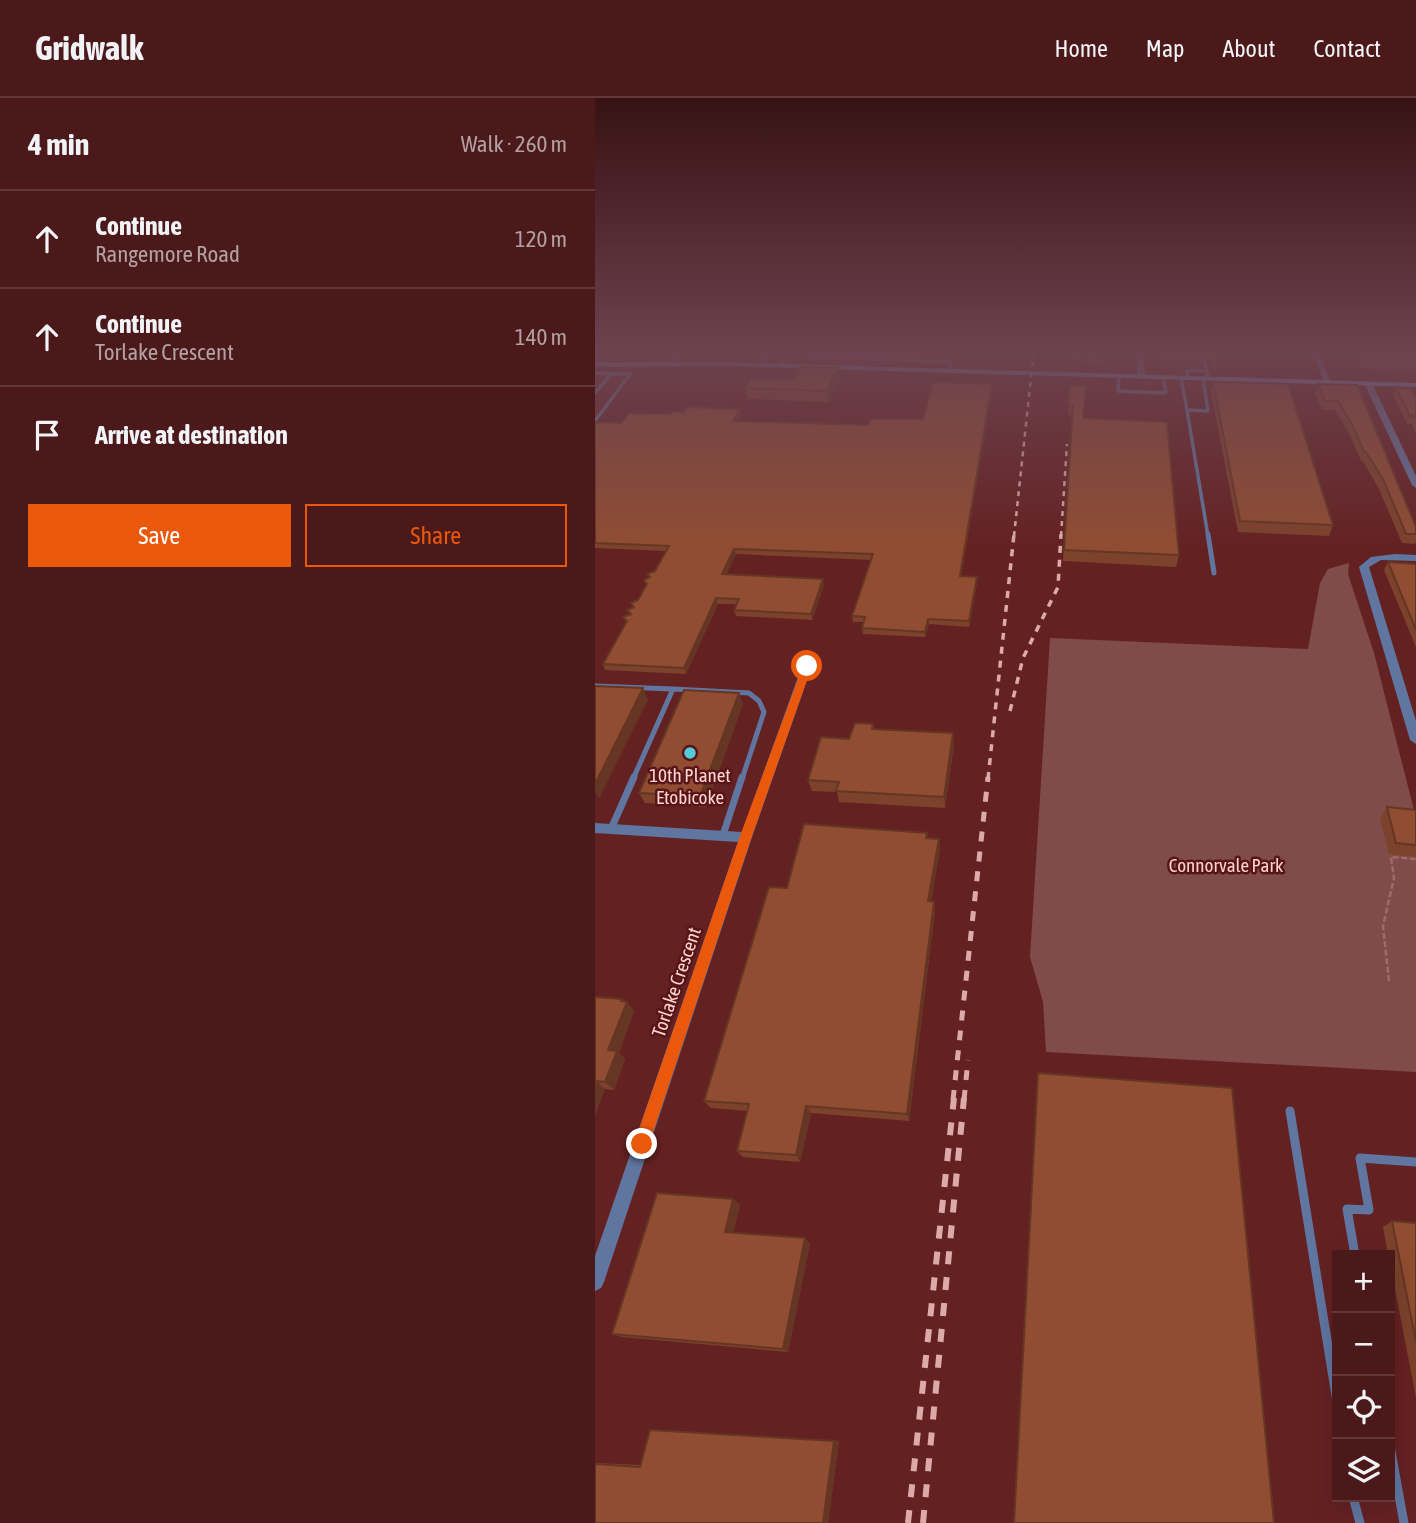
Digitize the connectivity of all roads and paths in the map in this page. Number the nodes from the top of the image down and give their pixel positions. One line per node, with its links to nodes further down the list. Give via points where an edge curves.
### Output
1 (1188, 416): 5 (lane)
2 (1384, 416): 3 (street)
3 (1416, 485)
4 (1416, 558): 9 (street, via 1381,558 1364,567)
5 (1214, 573)
6 (807, 666): 13 (street, Torlake Crescent)
7 (595, 685): 8 (lane)
8 (673, 689): 11 (lane); 12 (lane, via 749,693 764,712)
9 (1416, 740)
10 (595, 828): 11 (street)
11 (611, 829): 12 (street)
12 (723, 835): 13 (street)
13 (746, 836): 19 (street, Torlake Crescent)
14 (1416, 859): 15 (path, via 1391,857 1394,878 1383,926)
15 (1389, 981)
16 (1290, 1111): 20 (lane)
17 (1416, 1162): 18 (lane, via 1360,1158 1369,1210 1347,1209)
18 (1354, 1250)
19 (595, 1282)
20 (1333, 1376)
21 (1395, 1476): 24 (lane)
22 (1354, 1502): 23 (lane)
23 (1360, 1523)
24 (1403, 1523)

